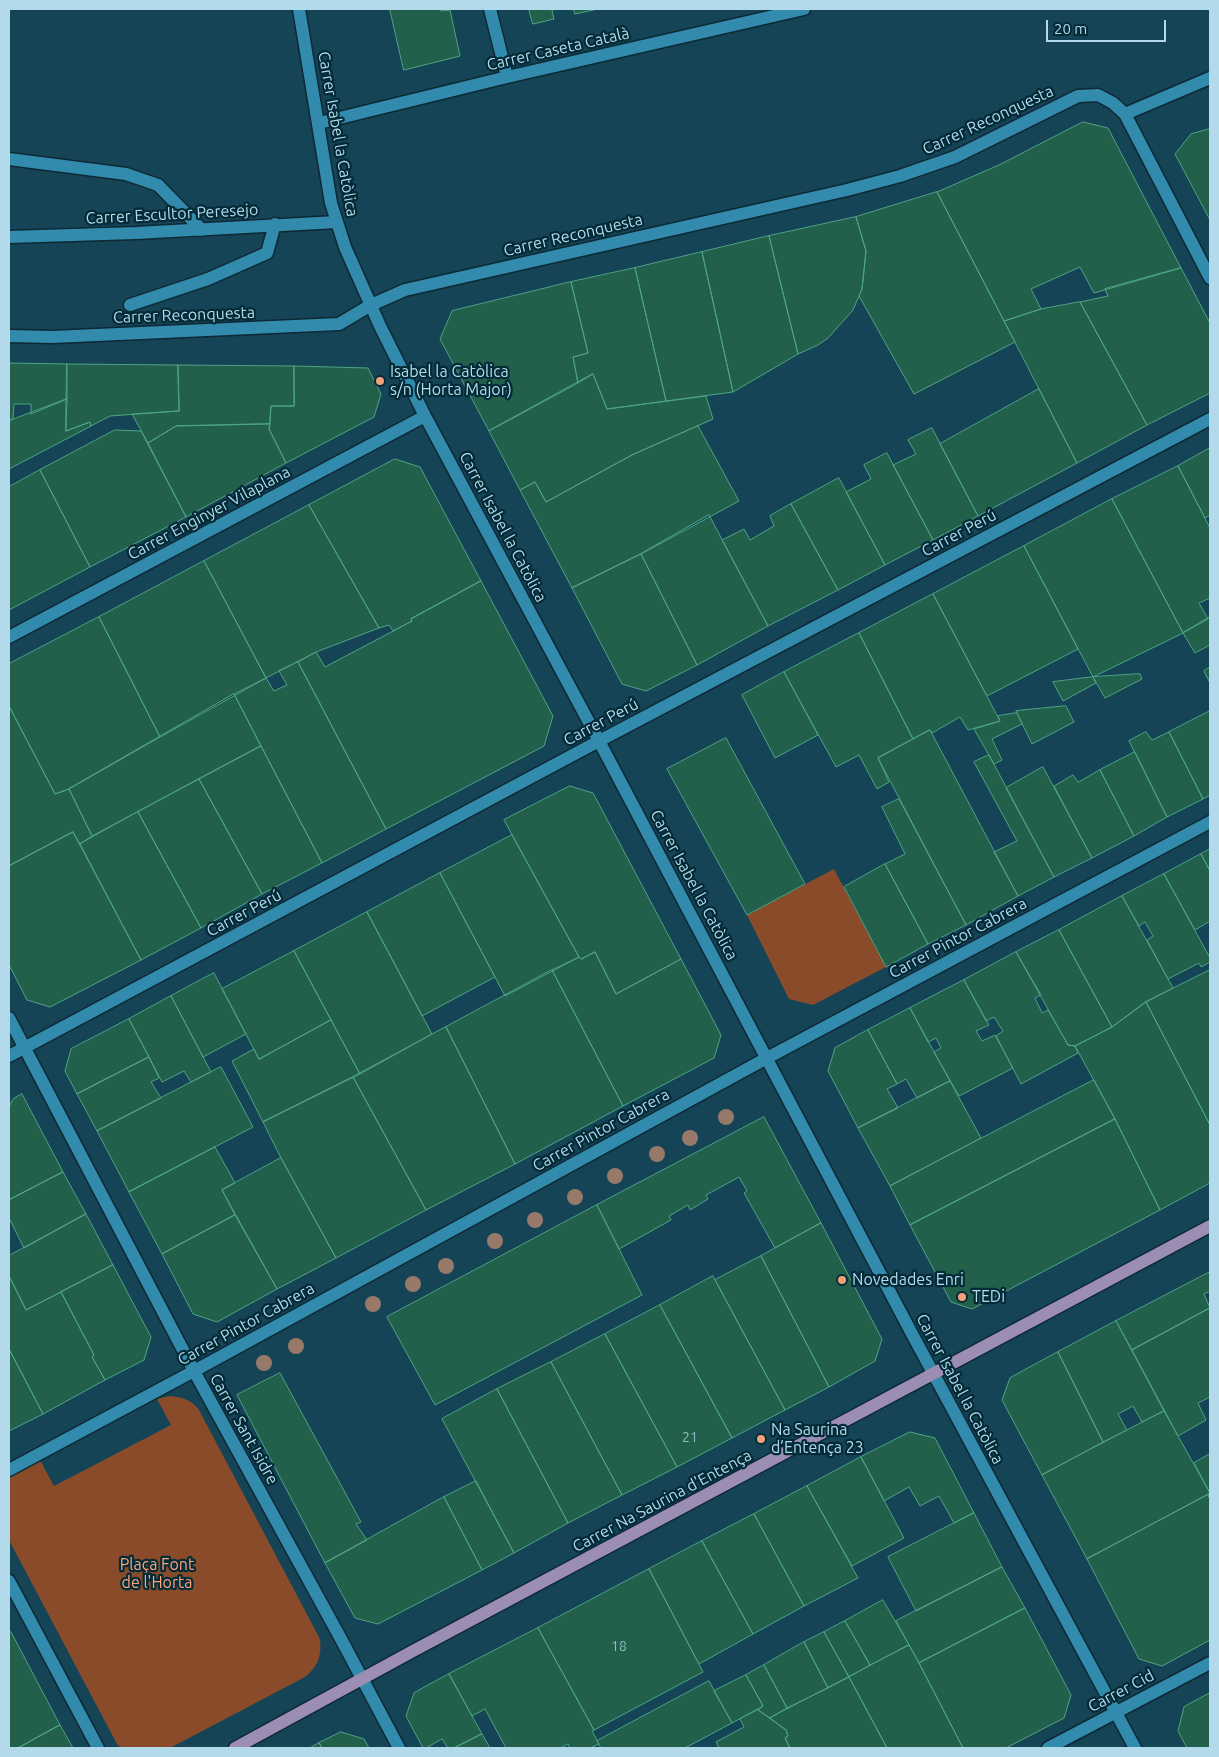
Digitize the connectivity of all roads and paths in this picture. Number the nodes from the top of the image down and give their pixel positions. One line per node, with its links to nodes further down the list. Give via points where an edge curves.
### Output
1 (299, 9): 7 (street, Carrer Isabel la Catòlica)
2 (490, 9): 4 (street)
3 (804, 9): 4 (street, Carrer Caseta Català)
4 (507, 77): 7 (street, Carrer Caseta Català)
5 (1210, 78): 6 (street)
6 (1125, 114): 13 (street); 15 (street, Carrer Reconquesta, via 1098,95 1078,96 931,166 847,190 405,290)
7 (319, 123): 9 (street, Carrer Isabel la Catòlica)
8 (9, 159): 11 (street, via 126,174 158,186)
9 (337, 222): 10 (street, Carrer Escultor Peresejo); 15 (street, Carrer Isabel la Catòlica)
10 (274, 224): 11 (street, Carrer Escultor Peresejo); 14 (street, via 267,253 208,279)
11 (202, 230): 12 (street, Carrer Escultor Peresejo)
12 (9, 237)
13 (1210, 278)
14 (130, 305)
15 (371, 306): 16 (street, Carrer Reconquesta, via 339,324 54,337); 17 (street, Carrer Isabel la Catòlica)
16 (9, 336)
17 (425, 416): 19 (street, Carrer Enginyer Vilaplana); 20 (street, Carrer Isabel la Catòlica)
18 (1210, 419): 20 (street, Carrer Perú)
19 (9, 638)
20 (599, 741): 23 (street, Carrer Perú); 25 (street, Carrer Isabel la Catòlica)
21 (1210, 822): 25 (street, Carrer Pintor Cabrera)
22 (9, 1018): 23 (street, Carrer Sant Isidre)
23 (25, 1048): 24 (street, Carrer Perú); 27 (street, Carrer Sant Isidre)
24 (9, 1056)
25 (767, 1058): 27 (street, Carrer Pintor Cabrera); 28 (street, Carrer Isabel la Catòlica)
26 (1210, 1226): 28 (main road, Carrer Na Saurina d'Entença)
27 (194, 1371): 29 (street, Carrer Pintor Cabrera); 32 (street, Carrer Sant Isidre)
28 (933, 1374): 32 (main road, Carrer Na Saurina d'Entença); 33 (street, Carrer Isabel la Catòlica)
29 (9, 1470)
30 (9, 1581): 34 (street)
31 (1210, 1663): 33 (street, Carrer Cid)
32 (362, 1678): 35 (main road, Carrer Na Saurina d'Entença); 36 (street, Carrer Sant Isidre)
33 (1116, 1712): 37 (street, Carrer Cid); 38 (street, Carrer Isabel la Catòlica)
34 (98, 1748)
35 (235, 1748)
36 (398, 1748)
37 (1048, 1748)
38 (1136, 1748)

